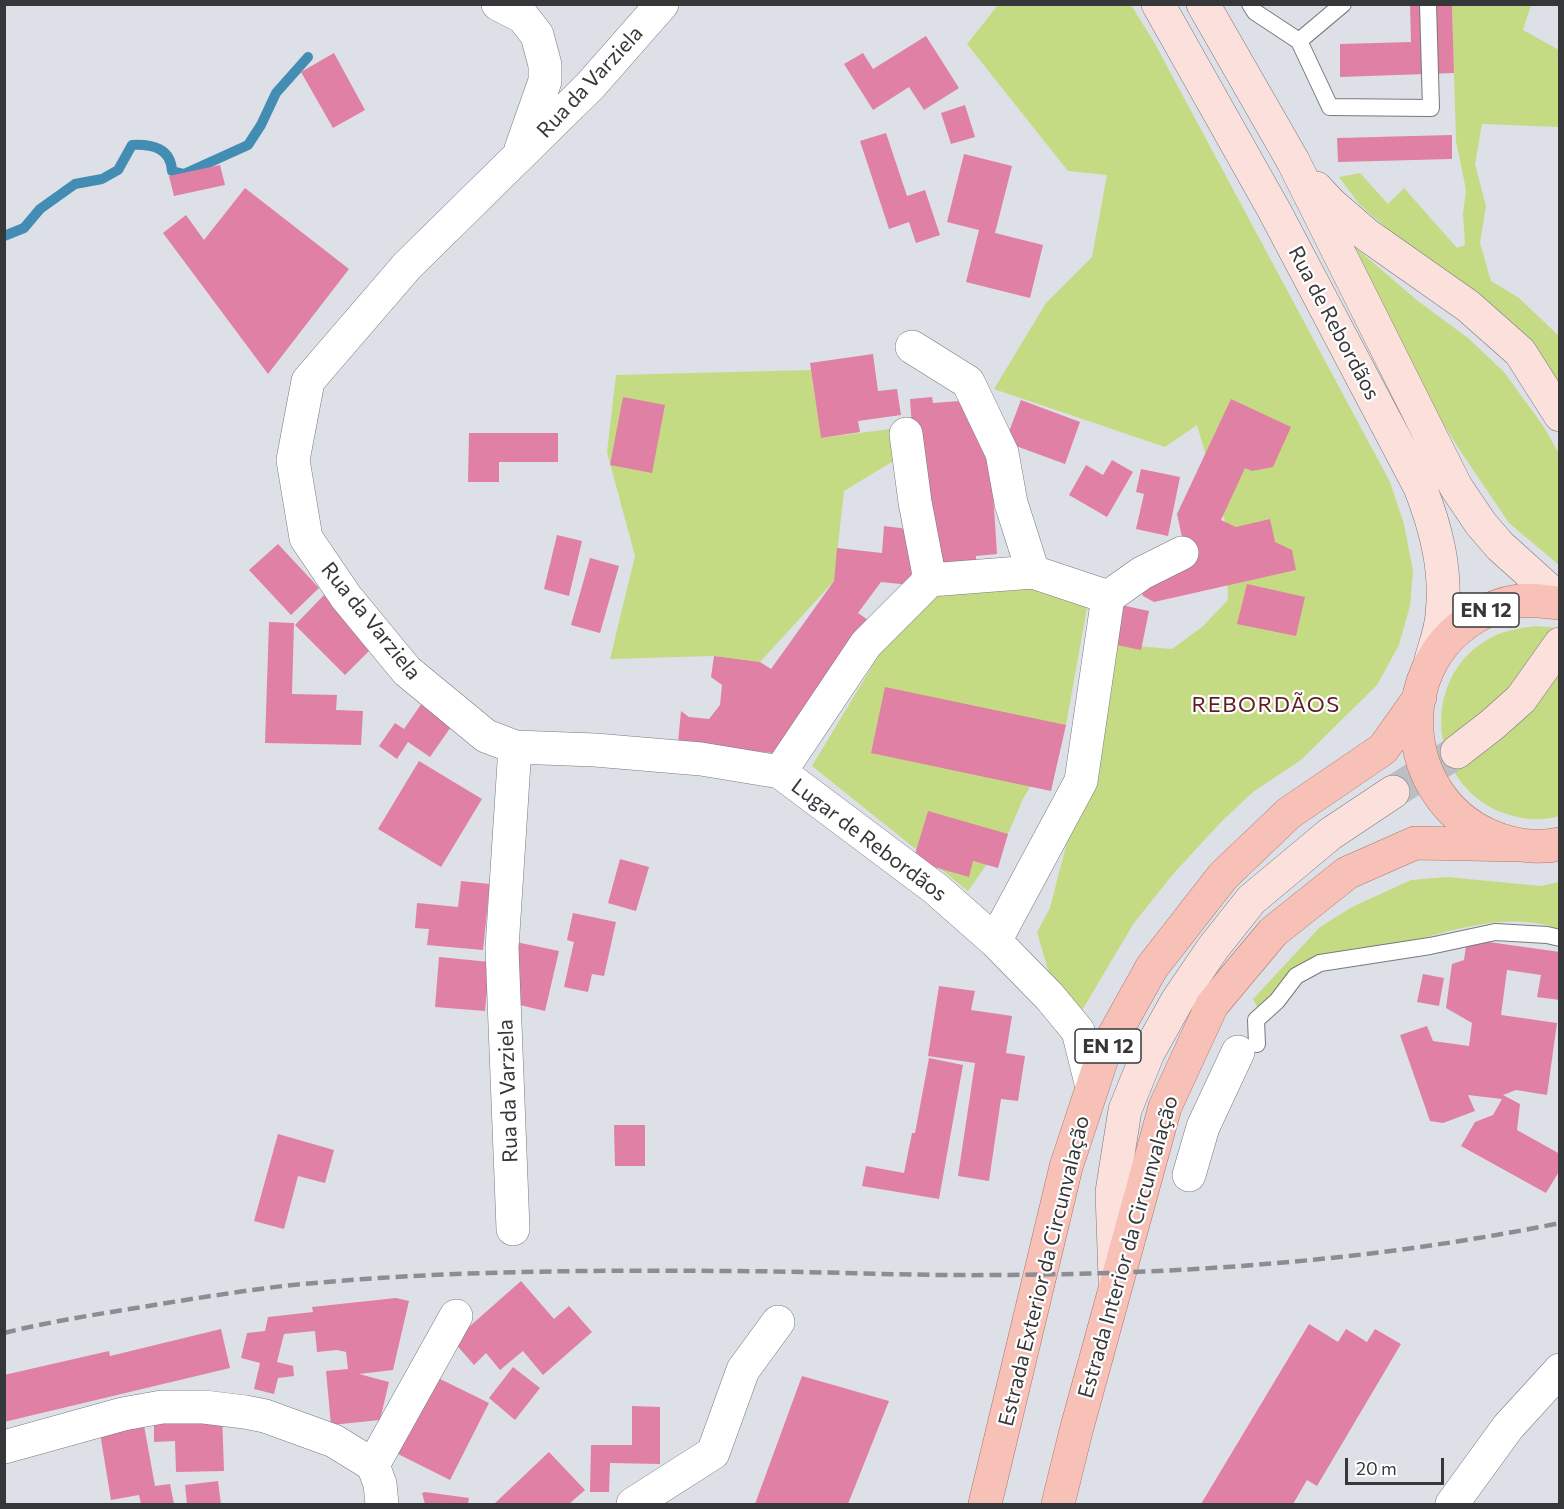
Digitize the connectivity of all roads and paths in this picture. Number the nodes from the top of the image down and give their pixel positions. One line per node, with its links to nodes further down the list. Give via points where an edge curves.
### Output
1 (498, 4): 9 (street, Rua da Varziela, via 523,17 537,35 545,65 545,81)
2 (662, 4): 9 (street, Rua da Varziela, via 590,86)
3 (1158, 4): 20 (main road, Rua de Rebordãos, via 1274,210 1420,488 1433,520 1441,560 1442,615)
4 (1203, 4): 10 (main road, Rua de Rebordãos)
5 (1250, 4): 8 (lane, via 1255,12)
6 (1343, 4): 8 (lane)
7 (1428, 4): 8 (lane, via 1431,108 1330,107)
8 (1299, 41)
9 (516, 159): 22 (street, Rua da Varziela, via 407,266 308,381 293,460 306,538 346,597 407,671 486,736)
10 (1293, 161): 12 (main road, Rua de Rebordãos, via 1331,204 1367,235 1468,306 1520,352); 18 (main road, Rua de Rebordãos, via 1456,487 1500,546)
11 (912, 347): 15 (street, via 968,382 1002,453 1011,503)
12 (1560, 415)
13 (906, 434): 16 (street)
14 (1182, 553): 17 (street, via 1142,573)
15 (1033, 572): 16 (street); 17 (street)
16 (930, 580): 24 (street, via 866,644)
17 (1108, 597): 29 (street, via 1081,781)
18 (1560, 601): 20 (main road, EN 12, via 1517,601 1484,611 1462,625)
19 (1560, 644): 23 (main road, via 1521,699)
20 (1431, 660): 21 (main road, EN 12)
21 (1420, 697): 27 (main road, EN 12, via 1417,737 1421,759 1438,795 1468,825); 31 (main road, Estrada Exterior da Circunvalação / EN 12, via 1383,749 1289,813 1223,876 1152,967 1103,1055)
22 (514, 747): 24 (street, Lugar de Rebordãos, via 700,759); 33 (street, Rua da Varziela, via 502,948)
23 (1456, 752)
24 (780, 772): 29 (street, Lugar de Rebordãos, via 936,889)
25 (1393, 792): 34 (main road, via 1330,834 1251,900 1177,1001 1148,1053 1125,1110 1112,1192)
26 (1560, 844): 27 (main road, EN 12)
27 (1518, 845): 34 (main road, Estrada Interior da Circunvalação / EN 12, via 1415,843 1347,873 1273,932 1212,1005 1165,1107)
28 (1560, 938): 30 (lane, via 1495,932 1320,963 1296,976 1256,1020)
29 (995, 941): 31 (street, Lugar de Rebordãos, via 1078,1031)
30 (1247, 1048): 32 (street, via 1203,1126)
31 (1092, 1087): 43 (main road, Estrada Exterior da Circunvalação / EN 12, via 1066,1167)
32 (1189, 1175)
33 (513, 1229)
34 (1115, 1287): 38 (main road, Estrada Interior da Circunvalação / EN 12)
35 (456, 1316): 40 (street)
36 (778, 1322): 42 (street, via 743,1370 712,1453)
37 (1560, 1370): 46 (street, via 1508,1427)
38 (1076, 1431): 44 (main road, Estrada Interior da Circunvalação / EN 12); 45 (main road, Estrada Interior da Circunvalação)
39 (4, 1447): 40 (street, via 133,1412 204,1407 265,1416 334,1441)
40 (373, 1465): 41 (street)
41 (382, 1504)
42 (633, 1504)
43 (985, 1504)
44 (1058, 1504)
45 (1075, 1504)
46 (1452, 1504)

